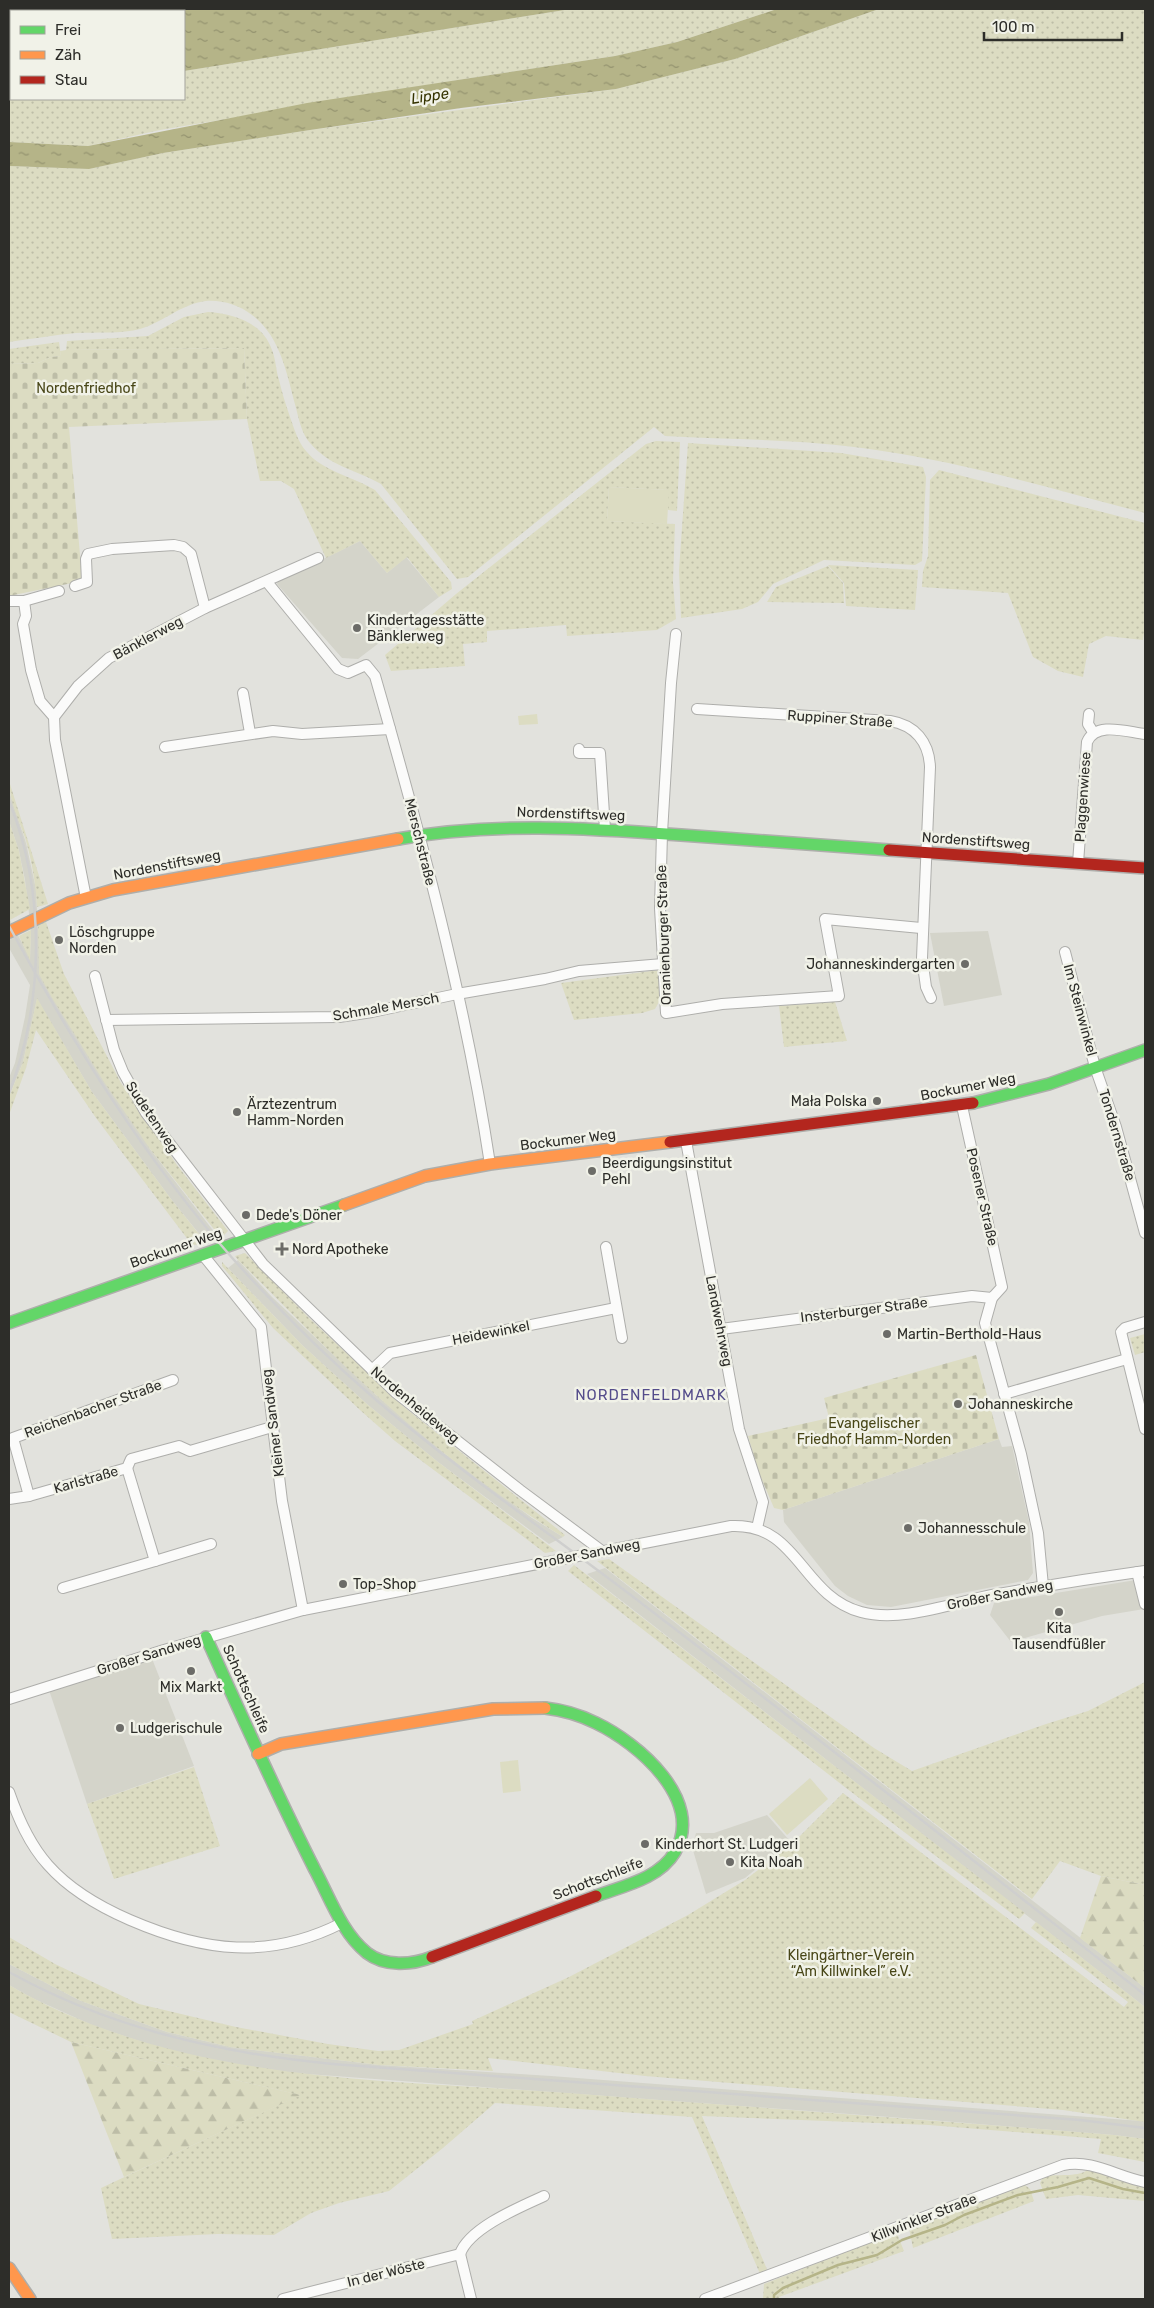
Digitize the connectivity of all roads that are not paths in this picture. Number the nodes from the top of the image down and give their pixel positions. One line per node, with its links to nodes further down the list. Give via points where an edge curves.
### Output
1 (318, 558): 2 (street, Bänklerweg)
2 (267, 582): 7 (street, Bänklerweg); 13 (street, Merschstraße, via 338,669 348,673 366,665 375,676)
3 (74, 586): 7 (street, via 86,582 88,554 174,544 191,554)
4 (59, 591): 6 (street)
5 (9, 601): 6 (street)
6 (24, 601): 12 (street, via 26,616 23,624 31,670 40,701)
7 (205, 608): 12 (street, Bänklerweg, via 109,658 78,686)
8 (676, 634): 20 (street)
9 (243, 693): 15 (street)
10 (697, 709): 22 (street, Ruppiner Straße, via 890,721 912,730 923,741 929,757)
11 (1089, 714): 14 (street, Plaggenwiese, via 1088,724)
12 (54, 717): 25 (street, via 55,740)
13 (390, 729): 15 (street); 21 (street, Merschstraße)
14 (1093, 732): 16 (street, Plaggenwiese, via 1106,729); 23 (street, Plaggenwiese, via 1087,742)
15 (250, 733): 17 (street)
16 (1145, 734)
17 (165, 747)
18 (579, 749): 19 (street, via 580,753 600,753)
19 (605, 829): 20 (street, Nordenstiftsweg); 21 (street, Nordenstiftsweg, via 516,827)
20 (662, 833): 22 (street, Nordenstiftsweg); 29 (street, Oranienburger Straße, via 660,908)
21 (418, 835): 25 (street, Nordenstiftsweg, via 196,874); 31 (street, Merschstraße)
22 (926, 852): 23 (street, Nordenstiftsweg); 26 (street, Ruppiner Straße)
23 (1078, 863): 24 (street, Nordenstiftsweg)
24 (1145, 868)
25 (86, 898): 27 (street, Nordenstiftsweg, via 46,912)
26 (921, 928): 29 (street, Oranienburger Straße, via 825,919 840,996 722,1004 666,1013); 32 (street, Ruppiner Straße, via 923,972)
27 (9, 932)
28 (1065, 952): 35 (street, Im Steinwinkel)
29 (663, 964): 31 (street, Schmale Mersch, via 579,971)
30 (95, 976): 33 (street, Sudetenweg)
31 (457, 994): 33 (street, Schmale Mersch, via 339,1017); 38 (street, Merschstraße, via 480,1097)
32 (931, 998)
33 (106, 1020): 40 (street, Sudetenweg, via 122,1072 146,1113)
34 (1145, 1050): 35 (street, Bockumer Weg)
35 (1095, 1067): 36 (street, Bockumer Weg, via 1000,1098); 39 (street, Tondernstraße, via 1116,1127)
36 (962, 1106): 37 (street, Bockumer Weg); 43 (street, Posener Straße, via 1002,1287)
37 (686, 1141): 38 (street, Bockumer Weg); 47 (street, Landwehrweg)
38 (490, 1164): 40 (street, Bockumer Weg, via 425,1176)
39 (1145, 1233)
40 (244, 1240): 42 (street, Bockumer Weg); 50 (street, Nordenheideweg, via 293,1295)
41 (606, 1247): 44 (street)
42 (204, 1255): 46 (street, Bockumer Weg); 53 (street, Kleiner Sandweg, via 261,1327)
43 (992, 1298): 47 (street, Insterburger Straße, via 972,1296); 52 (street, via 985,1323)
44 (616, 1308): 48 (street); 50 (street, Heidewinkel, via 390,1353)
45 (1145, 1322): 49 (street, via 1121,1331)
46 (9, 1323)
47 (721, 1329): 59 (street, Landwehrweg, via 739,1430 763,1502)
48 (622, 1338)
49 (1127, 1360): 52 (street); 54 (street)
50 (372, 1370): 61 (street, Nordenheideweg, via 434,1423)
51 (173, 1380): 55 (street, Reichenbacher Straße)
52 (1004, 1394): 64 (street, via 1033,1510)
53 (272, 1427): 56 (street, Karlstraße, via 190,1451 179,1446 131,1459); 67 (street, Kleiner Sandweg)
54 (1145, 1429)
55 (11, 1439): 57 (street, Reichenbacher Straße)
56 (127, 1468): 57 (street, Karlstraße); 62 (street)
57 (29, 1496): 58 (street, Karlstraße)
58 (9, 1499)
59 (757, 1528): 61 (street, Großer Sandweg, via 723,1527); 64 (street, Großer Sandweg, via 781,1541 831,1597 851,1609 872,1614 893,1615)
60 (211, 1544): 62 (street)
61 (602, 1551): 67 (street, Großer Sandweg)
62 (155, 1561): 65 (street)
63 (1141, 1571): 64 (street, Großer Sandweg); 66 (street)
64 (1043, 1586)
65 (63, 1588)
66 (1145, 1604)
67 (302, 1610): 68 (street, Großer Sandweg)
68 (206, 1637): 69 (street, Großer Sandweg); 70 (street, Schottschleife)
69 (9, 1699)
70 (258, 1754): 72 (street, Schottschleife); 72 (street, Schottschleife, via 281,1744 511,1707 543,1707 574,1714 618,1736 670,1783 680,1800 683,1818 680,1839 672,1857 652,1875 436,1956 405,1963 382,1961 367,1953)
71 (9, 1792): 72 (street, via 36,1850 63,1880 92,1901 150,1928 199,1944 260,1947 304,1940)
72 (342, 1922)
73 (1145, 2182): 80 (street, Killwinkler Straße, via 1086,2163 1063,2165)
74 (544, 2196): 75 (street, via 475,2234)
75 (460, 2254): 78 (street, In der Wöste); 79 (street)
76 (9, 2268): 77 (street)
77 (30, 2299)
78 (283, 2299)
79 (471, 2299)
80 (705, 2299)

